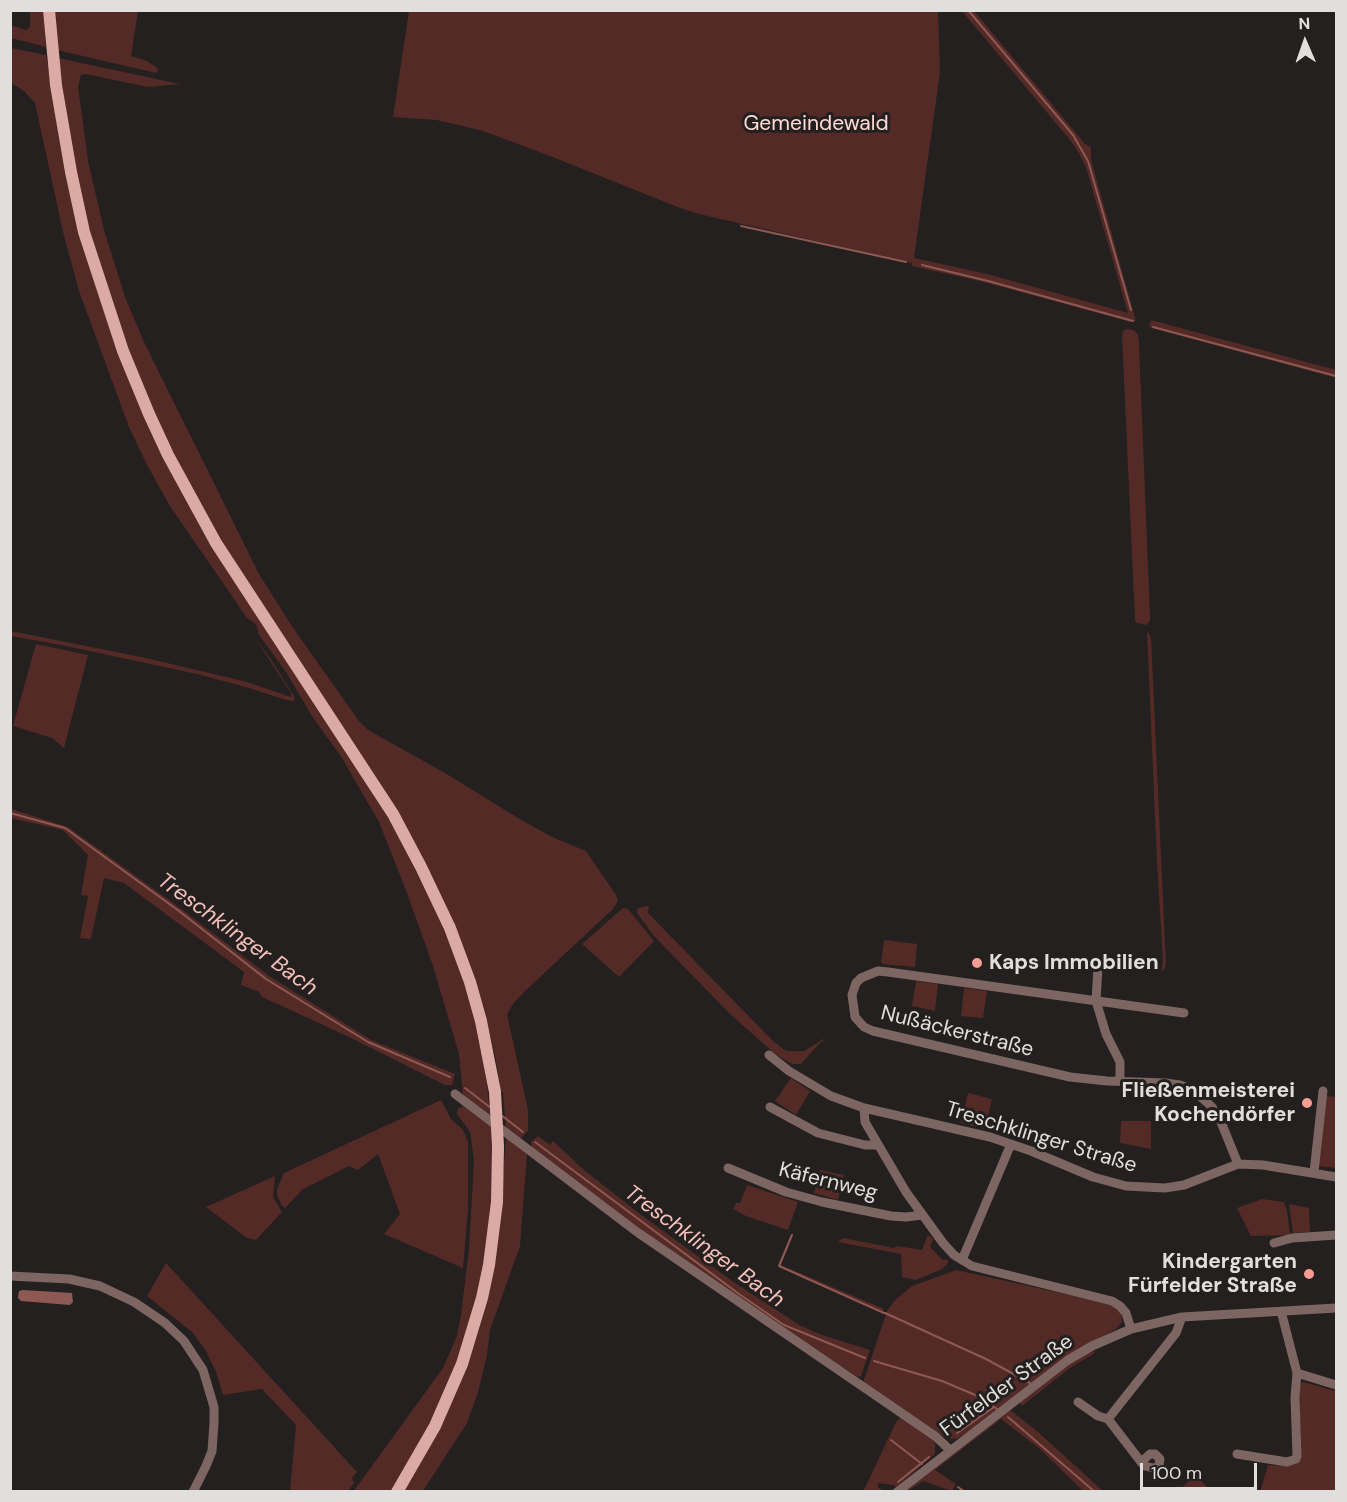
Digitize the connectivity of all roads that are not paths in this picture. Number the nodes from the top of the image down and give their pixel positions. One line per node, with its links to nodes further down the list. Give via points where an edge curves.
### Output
1 (49, 10): 34 (main road, via 56,85 84,232 131,371 168,455 216,543 393,814 450,928 481,1021 495,1092 498,1146 494,1232 485,1287 462,1364 435,1426)
2 (1098, 967): 3 (street)
3 (1096, 1001): 4 (street, Nußäckerstraße); 6 (street, via 1120,1062); 6 (street, Nußäckerstraße, via 878,971 861,978 852,995 855,1017 873,1031 1070,1077)
4 (1184, 1012)
5 (769, 1055): 10 (street, Treschklinger Straße, via 831,1096)
6 (1119, 1081): 13 (street, Nußäckerstraße, via 1167,1083 1193,1090 1212,1107)
7 (1323, 1091): 15 (street)
8 (455, 1094): 30 (street, via 637,1233)
9 (770, 1107): 12 (street, via 818,1133)
10 (864, 1108): 11 (street, Treschklinger Straße); 12 (street, via 865,1122)
11 (1011, 1144): 13 (street, Treschklinger Straße, via 1093,1177 1145,1188 1184,1185); 20 (street)
12 (878, 1145): 17 (street)
13 (1238, 1164): 15 (street, Treschklinger Straße)
14 (728, 1168): 17 (street, Käfernweg, via 786,1192 839,1206 902,1217)
15 (1314, 1172): 16 (street, Treschklinger Straße)
16 (1336, 1177)
17 (923, 1215): 20 (street, via 943,1243)
18 (1336, 1235): 19 (street)
19 (1275, 1243)
20 (962, 1260): 25 (street, via 972,1266 1112,1302 1126,1313)
21 (10, 1276): 33 (street, via 100,1286 134,1302 184,1341 203,1370 214,1407 212,1451)
22 (1336, 1308): 23 (street, Fürfelder Straße)
23 (1281, 1311): 24 (street, Fürfelder Straße); 26 (street)
24 (1182, 1317): 25 (street, Fürfelder Straße); 29 (street, via 1176,1334)
25 (1131, 1329): 30 (street, Fürfelder Straße, via 1068,1360)
26 (1297, 1373): 27 (street); 31 (street, via 1296,1459 1278,1462)
27 (1336, 1385)
28 (1078, 1402): 29 (street)
29 (1108, 1419): 32 (street)
30 (950, 1450): 35 (street, Fürfelder Straße)
31 (1237, 1454)
32 (1142, 1462)
33 (193, 1491)
34 (397, 1491)
35 (897, 1491)

